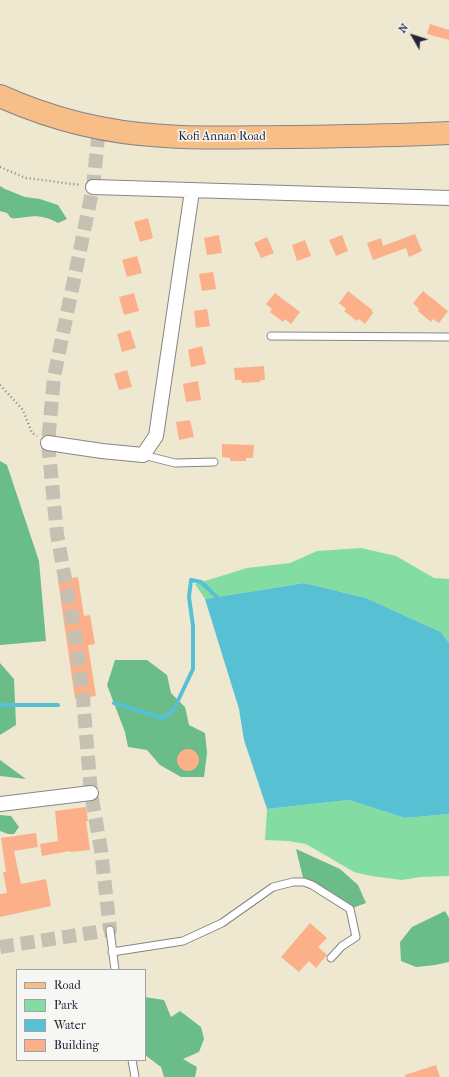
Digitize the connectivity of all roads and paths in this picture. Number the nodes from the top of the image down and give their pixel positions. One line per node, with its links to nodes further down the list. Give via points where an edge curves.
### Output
1 (0, 96): 2 (main road, Kofi Annan Road, via 26,108 99,128 163,136 217,138)
2 (449, 133)
3 (0, 167): 4 (path, via 26,178)
4 (93, 187): 5 (street)
5 (192, 190): 6 (street); 11 (street, via 156,436)
6 (449, 198)
7 (271, 336): 8 (lane)
8 (449, 337)
9 (0, 385): 10 (path, via 23,410 32,433)
10 (48, 442): 11 (street)
11 (144, 455): 12 (lane, via 175,463)
12 (214, 462)
13 (91, 793): 14 (street)
14 (0, 804)
15 (110, 930): 16 (lane)
16 (112, 952): 17 (lane, via 184,942 222,922 273,887 304,882 350,910 356,937 342,946); 18 (lane)
17 (331, 958)
18 (115, 969)
19 (132, 1061): 20 (lane)
20 (135, 1077)

